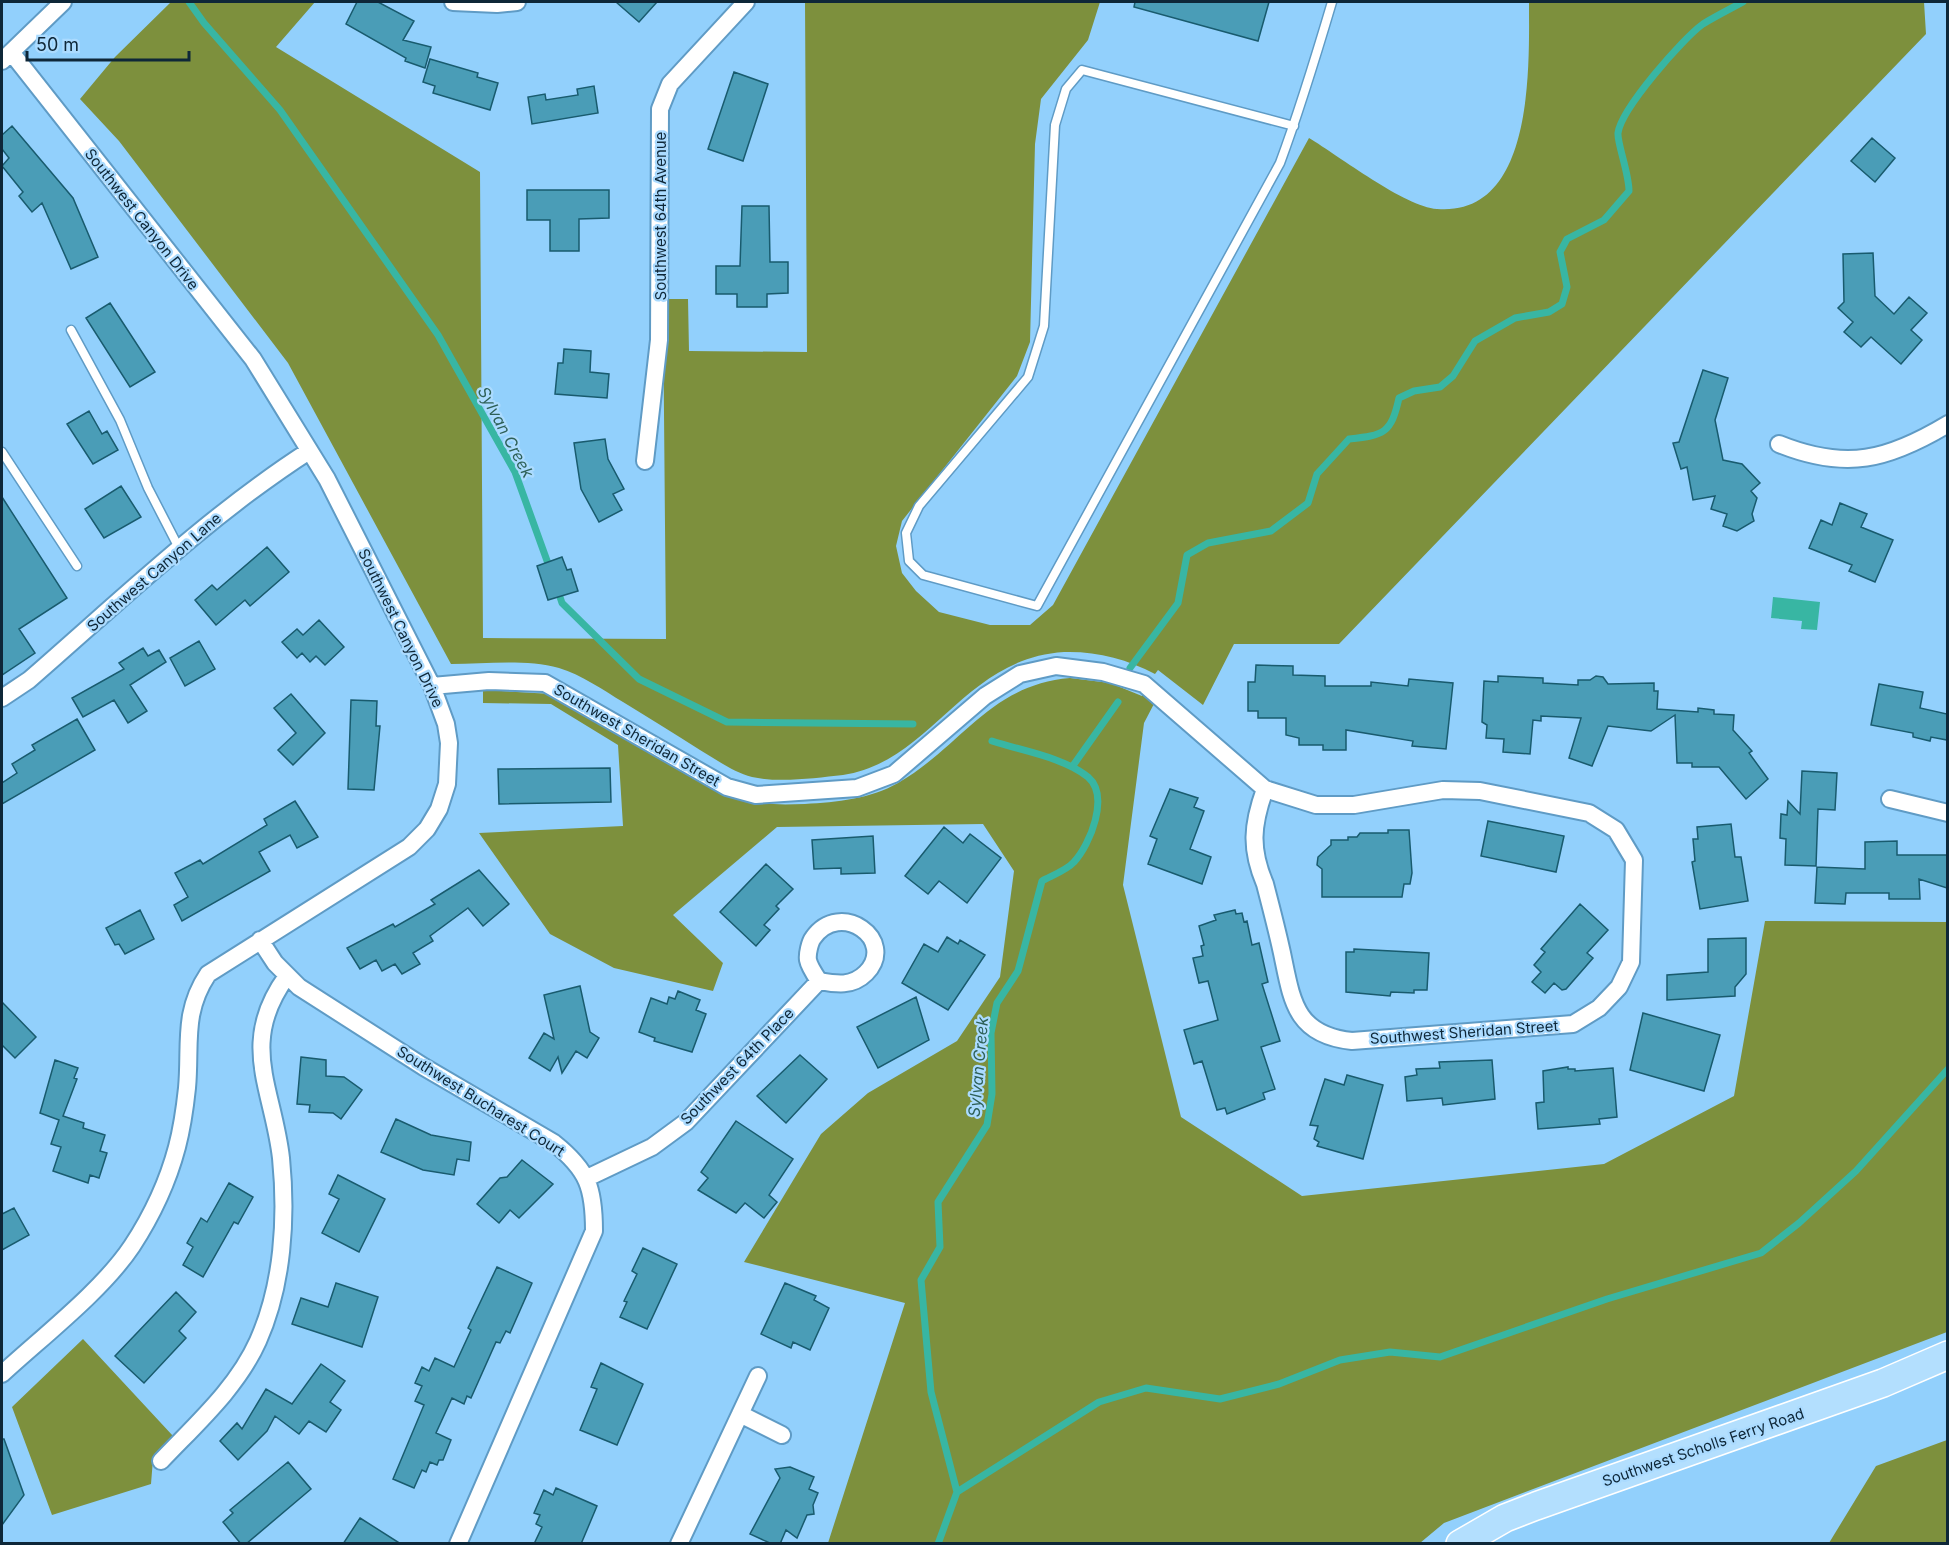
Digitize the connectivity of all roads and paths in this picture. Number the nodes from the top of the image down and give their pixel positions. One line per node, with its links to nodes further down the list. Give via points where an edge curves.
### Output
1 (63, 2): 6 (street, Southwest Canyon Drive)
2 (453, 2): 3 (street)
3 (517, 2)
4 (746, 2): 13 (street, Southwest 64th Avenue, via 670,84 660,110 659,340)
5 (1332, 2): 7 (lane)
6 (6, 56): 11 (street, Southwest Canyon Drive, via 253,358)
7 (1294, 126): 7 (lane, via 1280,163 1037,606 923,575 909,561 906,532 919,506 1029,377 1044,326 1055,125 1066,88 1082,70)
8 (70, 330): 14 (lane, via 120,420 148,488)
9 (1947, 424): 10 (street, via 1912,445 1868,459 1804,454)
10 (1779, 444)
11 (309, 451): 14 (street, Southwest Canyon Lane, via 263,480); 16 (street, Southwest Canyon Drive)
12 (2, 452): 15 (lane)
13 (645, 461)
14 (179, 548): 17 (street, Southwest Canyon Lane, via 29,680)
15 (77, 566)
16 (432, 686): 18 (street, Southwest Sheridan Street, via 489,681 545,683 728,787 756,795 791,795 857,788 894,774 985,696 1020,674 1056,666 1103,672 1144,684); 21 (street, Southwest Canyon Drive, via 449,743 447,784 427,829 409,847 364,878)
17 (2, 698)
18 (1264, 789): 18 (street, Southwest Sheridan Street, via 1316,805 1354,805 1443,790 1480,791 1589,813 1616,830 1634,860 1631,962 1619,987 1599,1008 1574,1024 1352,1041 1331,1039 1296,1010 1291,996 1253,847 1256,813)
19 (1890, 799): 20 (street)
20 (1947, 813)
21 (260, 940): 22 (street, Southwest Bucharest Court); 26 (street, Southwest Canyon Drive, via 208,974 192,1003 187,1088 177,1146 162,1190 131,1247 96,1286)
22 (287, 976): 24 (street, Southwest Bucharest Court, via 424,1067 554,1143 573,1158); 30 (street, via 269,1005 260,1054 283,1187 281,1245 273,1298 259,1340 234,1382)
23 (819, 981): 24 (street, Southwest 64th Place, via 686,1122 652,1147)
24 (587, 1178): 31 (street, Southwest Bucharest Court, via 594,1206 594,1231)
25 (1947, 1355): 33 (main road, Southwest Scholls Ferry Road, via 1883,1383 1505,1518)
26 (2, 1374)
27 (758, 1376): 28 (street)
28 (740, 1414): 29 (street); 32 (street)
29 (782, 1435)
30 (161, 1461)
31 (458, 1544)
32 (679, 1544)
33 (1460, 1544)

